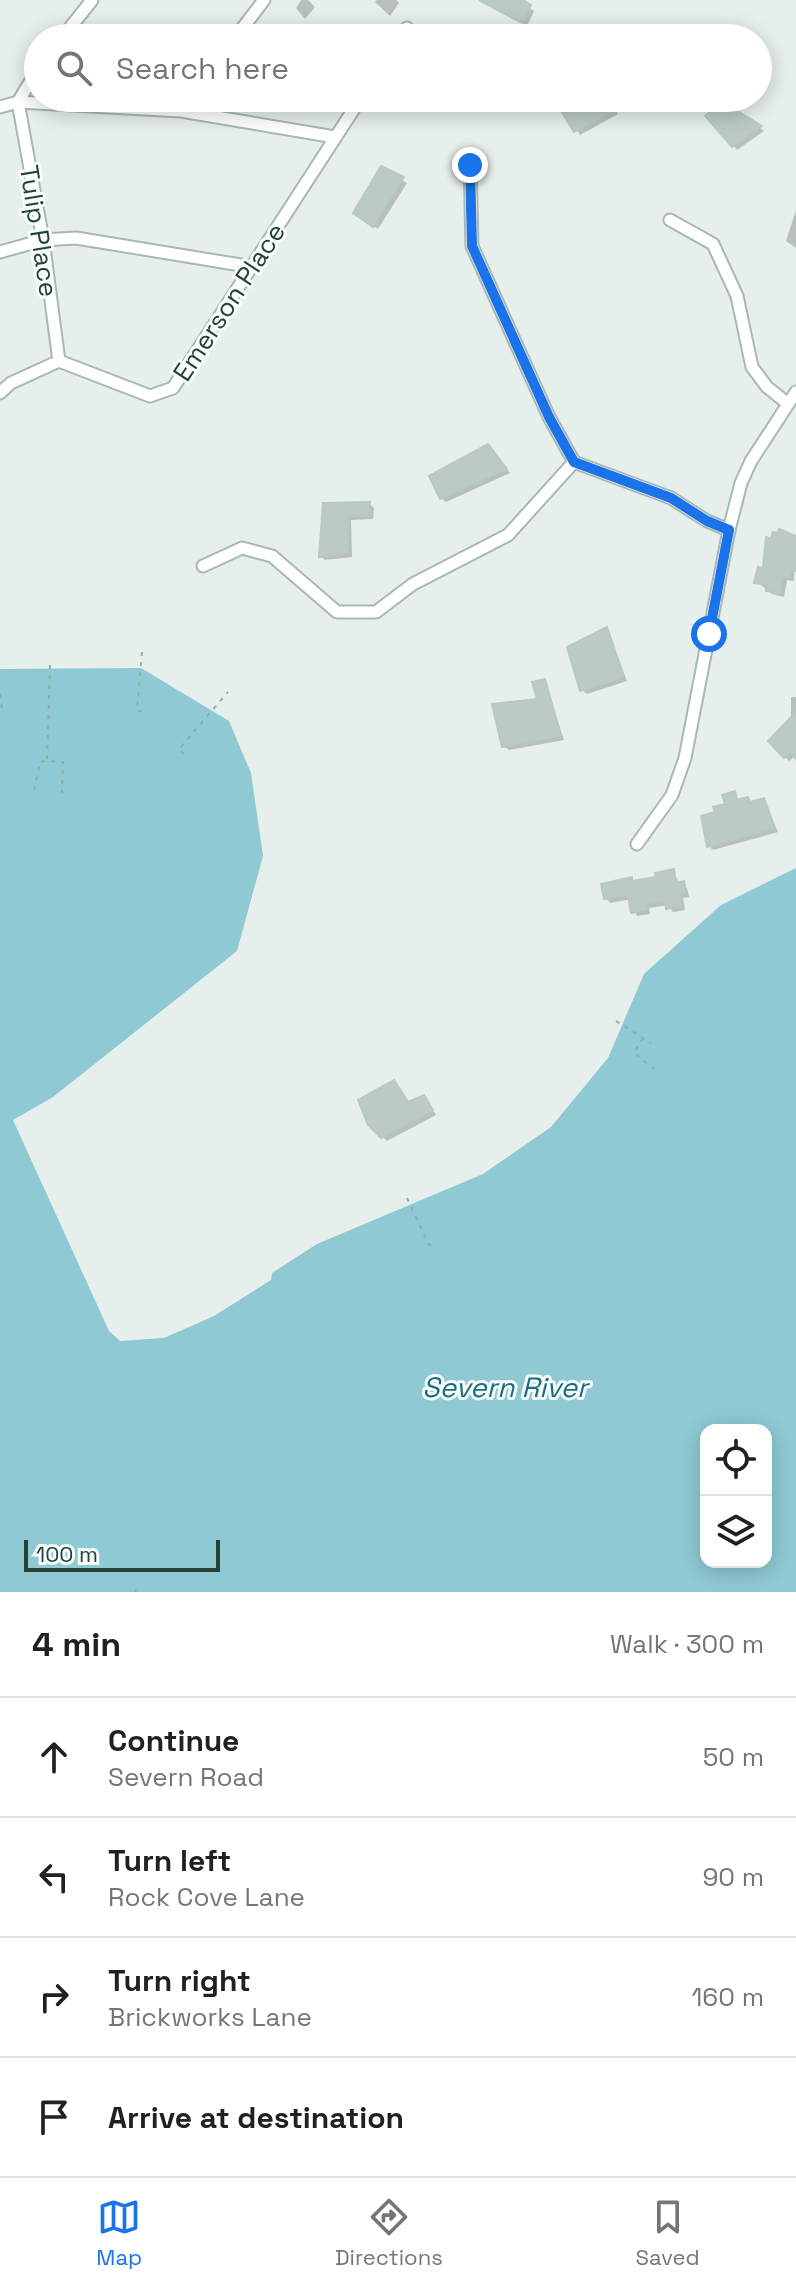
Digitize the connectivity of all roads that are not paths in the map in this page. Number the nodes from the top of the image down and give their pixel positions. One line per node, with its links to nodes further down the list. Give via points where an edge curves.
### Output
1 (92, 0): 3 (street)
2 (264, 0): 4 (street)
3 (73, 24)
4 (246, 24)
5 (24, 92): 6 (street)
6 (18, 102): 7 (street); 8 (street); 14 (street, Tulip Place)
7 (24, 102)
8 (0, 107)
9 (187, 112): 11 (street)
10 (352, 112): 11 (street, Emerson Place)
11 (335, 137): 16 (street, Emerson Place)
12 (470, 160): 21 (street, via 472,246)
13 (670, 220): 20 (street, via 713,244 737,296 752,367)
14 (43, 240): 15 (street); 16 (street, via 112,241); 17 (street, Tulip Place)
15 (0, 252)
16 (253, 267): 17 (street, Emerson Place, via 173,388 150,396)
17 (59, 361): 19 (street)
18 (796, 392): 20 (street)
19 (0, 393)
20 (787, 403): 22 (street, via 751,461)
21 (574, 462): 22 (street, via 671,498); 23 (street, via 508,535 413,584 376,612 337,612 272,556 242,548)
22 (729, 530): 24 (street, via 685,758 672,795)
23 (203, 566)
24 (637, 844)

